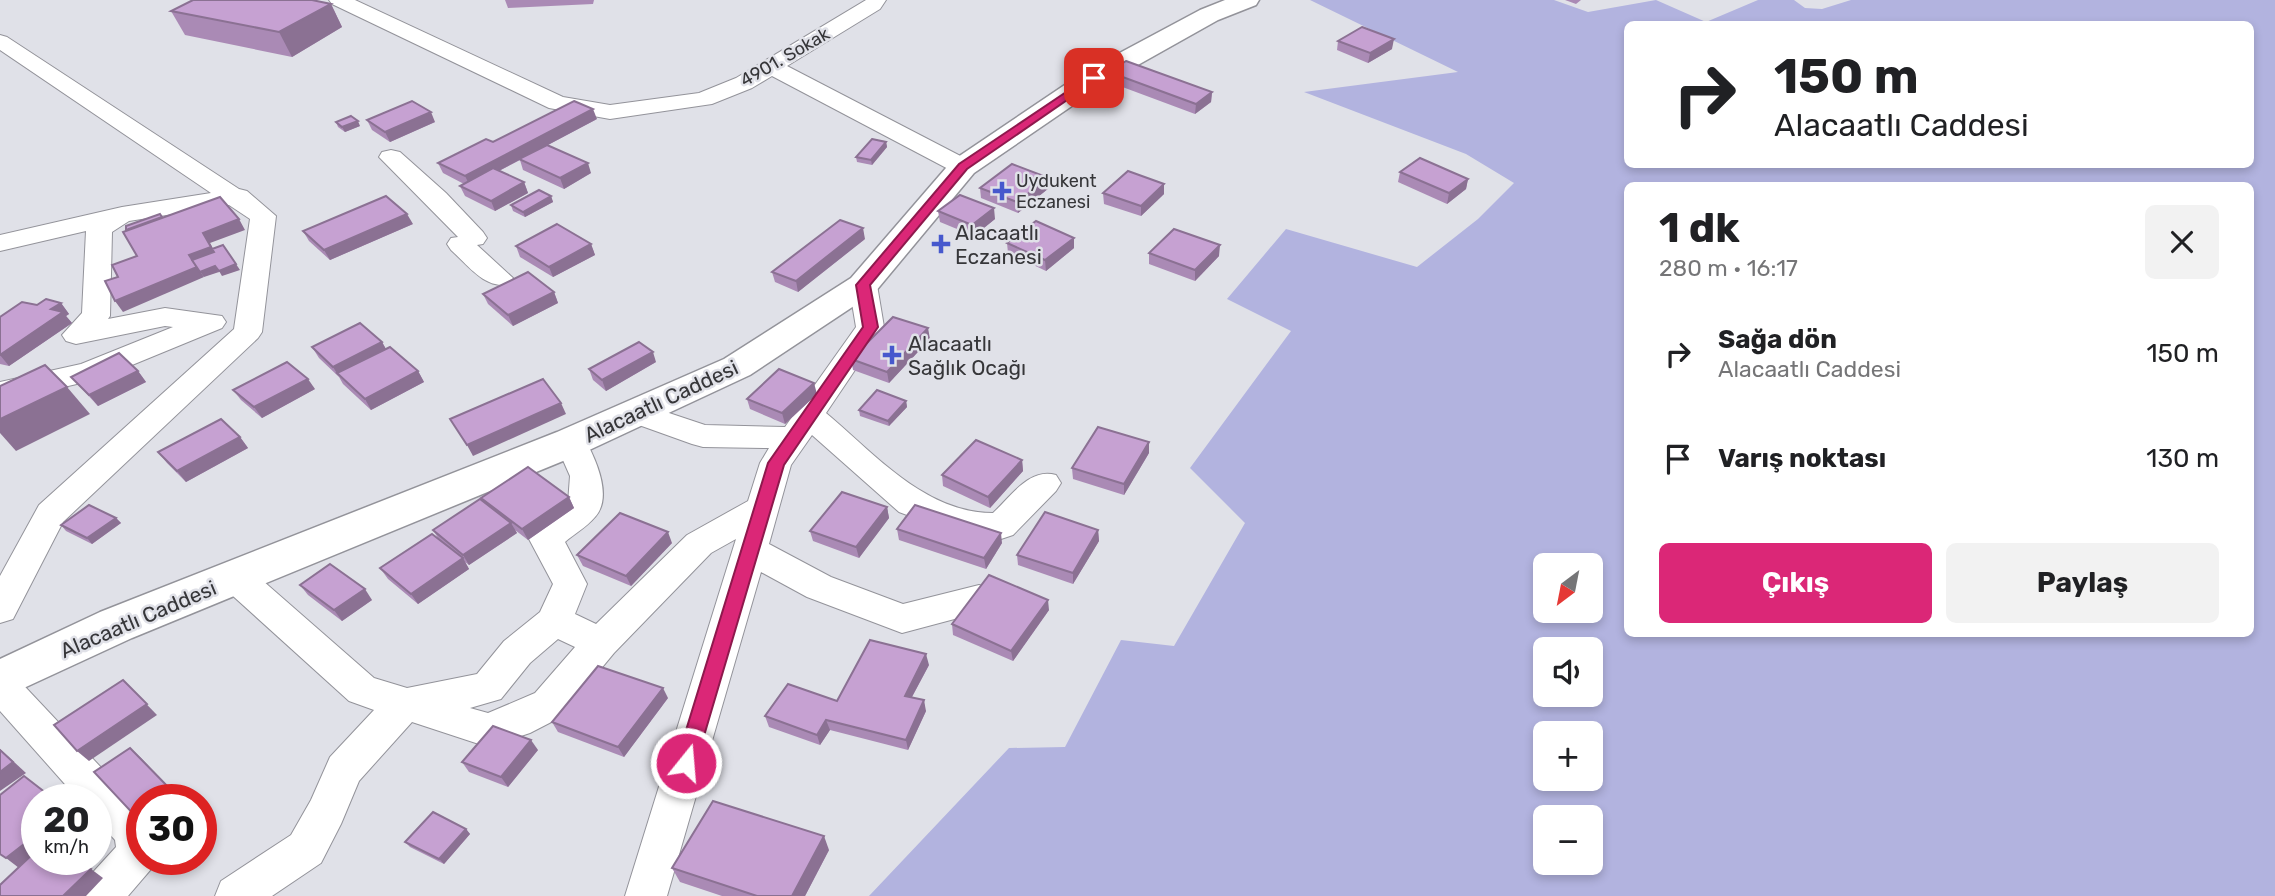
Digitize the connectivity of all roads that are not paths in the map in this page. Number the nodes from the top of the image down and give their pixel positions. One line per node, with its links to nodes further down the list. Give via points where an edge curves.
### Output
1 (339, 0): 5 (street, 4901. Sokak, via 557,103 598,111 704,99)
2 (876, 0): 5 (street, 4901. Sokak)
3 (1247, 0): 7 (street, Alacaatlı Caddesi, via 1209,15 1094,78)
4 (0, 41): 8 (street)
5 (772, 67): 7 (street)
6 (391, 157): 11 (street, via 437,198)
7 (963, 167): 12 (street, Alacaatlı Caddesi)
8 (237, 197): 9 (street); 14 (street, via 263,216)
9 (122, 215): 10 (street); 13 (street, via 99,229 96,316 76,335 165,317)
10 (0, 243)
11 (499, 278)
12 (863, 285): 16 (street, Alacaatlı Caddesi, via 737,367); 17 (street, via 870,327)
13 (212, 322): 14 (street); 15 (street, via 88,372)
14 (247, 332): 24 (street, via 51,514)
15 (0, 392)
16 (636, 413): 17 (street, via 703,436); 18 (street, Alacaatlı Caddesi)
17 (802, 427): 19 (street, via 911,503 971,526 1001,526); 20 (street, via 776,463)
18 (571, 442): 22 (street, Alacaatlı Caddesi); 25 (street, via 586,476 584,508 546,539 570,584)
19 (1045, 483)
20 (763, 508): 21 (street); 26 (street, via 699,544)
21 (750, 550): 23 (street, via 819,587 901,619); 31 (street)
22 (235, 577): 27 (street, Alacaatlı Caddesi, via 116,625); 28 (street, via 362,690)
23 (979, 599)
24 (0, 609)
25 (554, 621): 26 (street); 28 (street, via 517,652 488,688)
26 (601, 642): 28 (street, via 548,705 488,730)
27 (0, 683): 29 (street, via 135,833 137,853)
28 (402, 705): 30 (street, via 344,770 306,849)
29 (100, 896)
30 (236, 896)
31 (646, 896)

